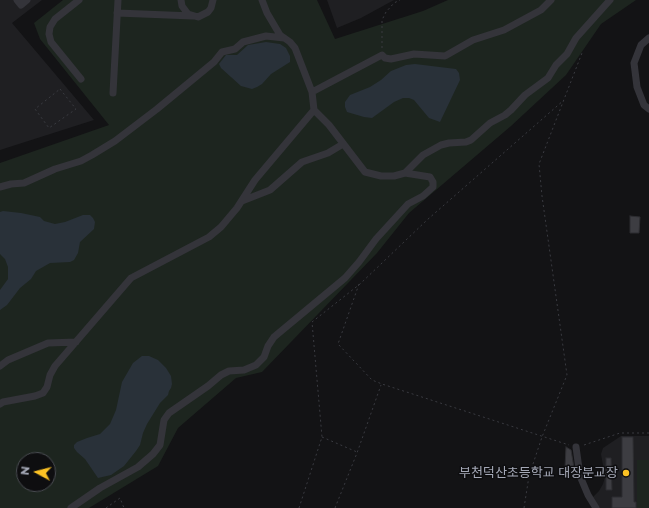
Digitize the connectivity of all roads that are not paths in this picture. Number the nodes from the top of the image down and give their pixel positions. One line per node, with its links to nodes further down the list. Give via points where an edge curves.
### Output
1 (17, 0): 2 (street, via 21,5)
2 (27, 0)
3 (79, 0): 14 (street, via 55,19 49,34 51,42)
4 (118, 0): 10 (street)
5 (181, 0): 11 (street, via 184,10)
6 (213, 0): 11 (street, via 208,12 198,17)
7 (262, 0): 12 (street, via 280,35)
8 (551, 0): 15 (street, via 541,10 504,30 474,40 445,56 414,54 391,59 382,55)
9 (610, 0): 20 (street, via 576,38 548,78 525,95 511,110 490,123 471,140 441,145 423,155)
10 (117, 13): 11 (street); 16 (street)
11 (193, 16)
12 (285, 38): 15 (street, via 295,48); 21 (street, via 266,36 243,42 235,49 222,52 214,62 157,108 115,141 92,155 24,183)
13 (649, 38): 17 (street, via 641,45 634,63 637,87)
14 (81, 79)
15 (312, 92): 18 (street)
16 (112, 93)
17 (649, 109)
18 (314, 110): 19 (street); 22 (street, via 255,180)
19 (343, 144): 20 (street, via 365,172 380,176); 22 (street, via 328,153 302,162 270,190)
20 (405, 173): 27 (street, via 430,177 433,187 424,196 408,204 345,278 274,337 264,357 256,365 221,375 169,413 164,420 160,445 138,467)
21 (0, 187)
22 (242, 201): 23 (street, via 209,237 131,278)
23 (76, 342): 24 (street, via 48,343); 25 (street, via 55,366 43,393)
24 (0, 366)
25 (0, 404)
26 (576, 447): 28 (street, via 580,476)
27 (71, 508)
28 (596, 508)

